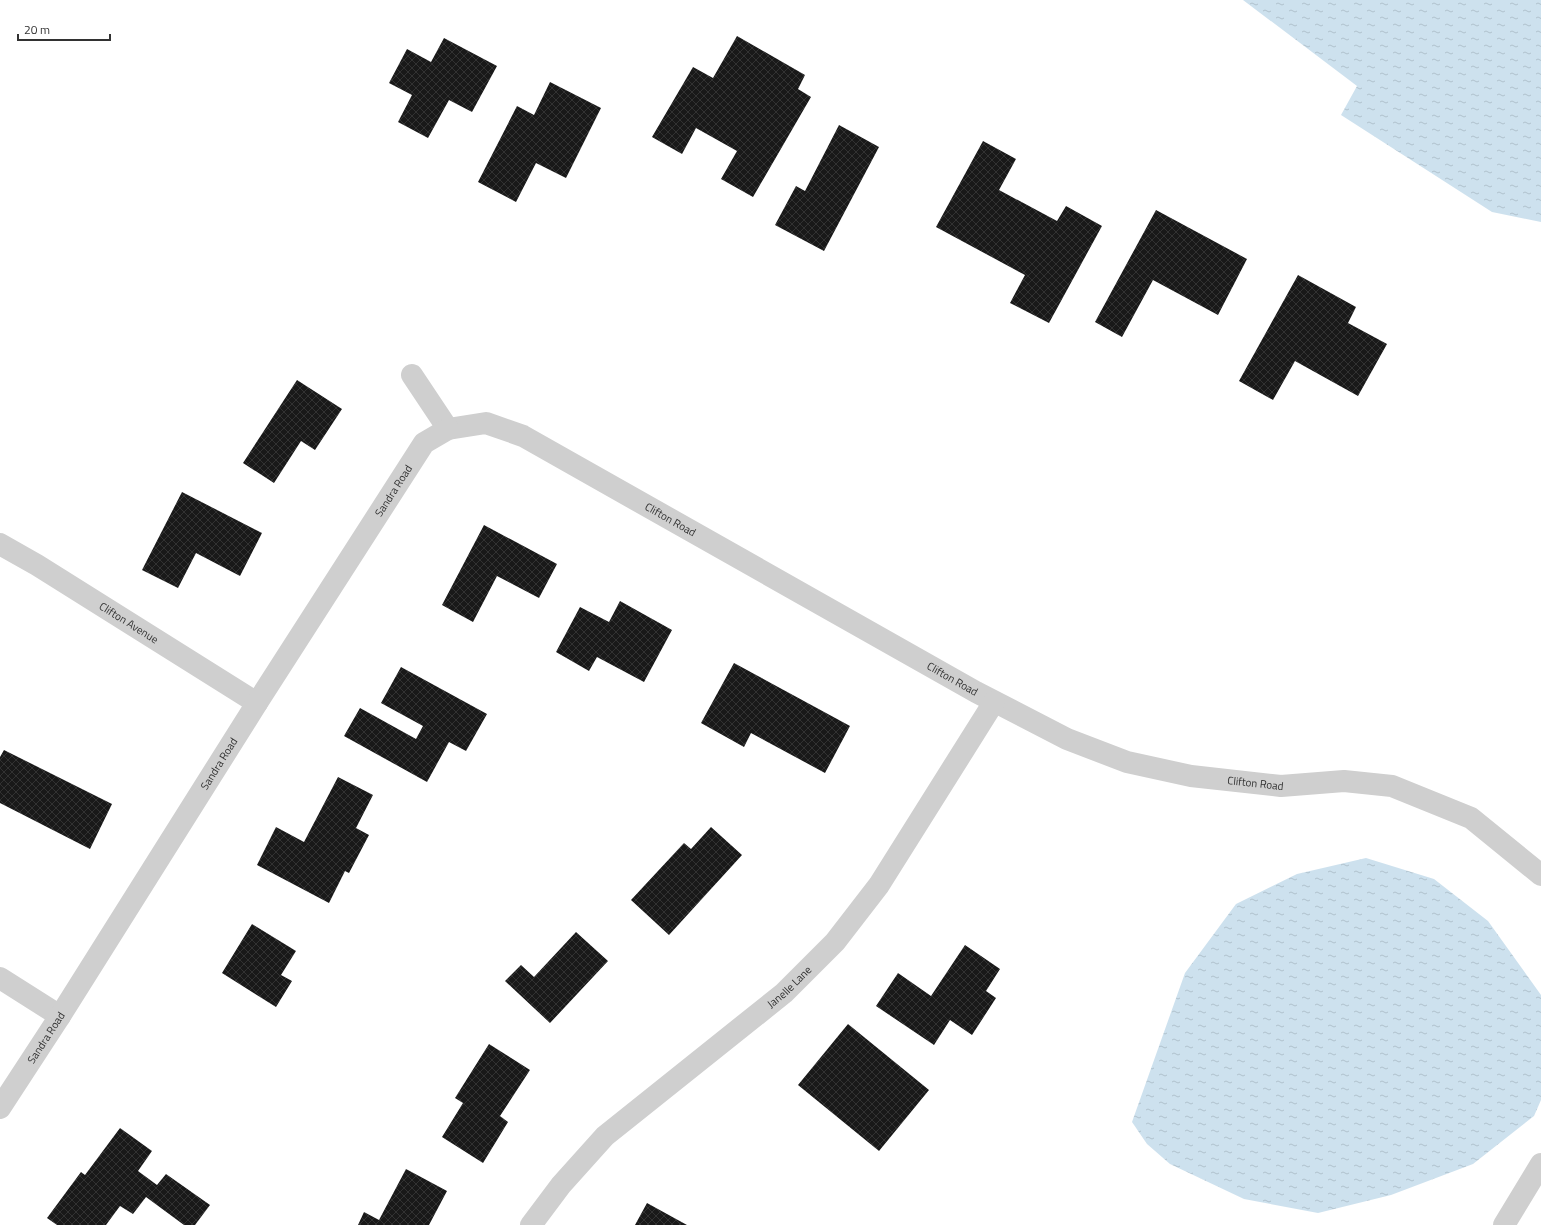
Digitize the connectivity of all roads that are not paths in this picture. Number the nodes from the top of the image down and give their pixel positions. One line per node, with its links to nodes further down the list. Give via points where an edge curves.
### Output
1 (412, 375): 2 (street)
2 (448, 429): 4 (street, Clifton Road, via 486,423 523,436); 5 (street, Sandra Road, via 424,443)
3 (0, 544): 5 (street, Clifton Avenue)
4 (994, 702): 6 (street, Clifton Road, via 1067,739 1134,764 1191,776 1281,786 1344,781 1392,786 1471,818); 11 (street, Janelle Lane, via 879,885 835,942 784,993 605,1136 561,1185)
5 (257, 703): 8 (street, Sandra Road)
6 (1541, 875)
7 (0, 978): 8 (street)
8 (60, 1016): 9 (street, Sandra Road)
9 (0, 1108)
10 (1541, 1164): 12 (street)
11 (531, 1225)
12 (1504, 1225)

